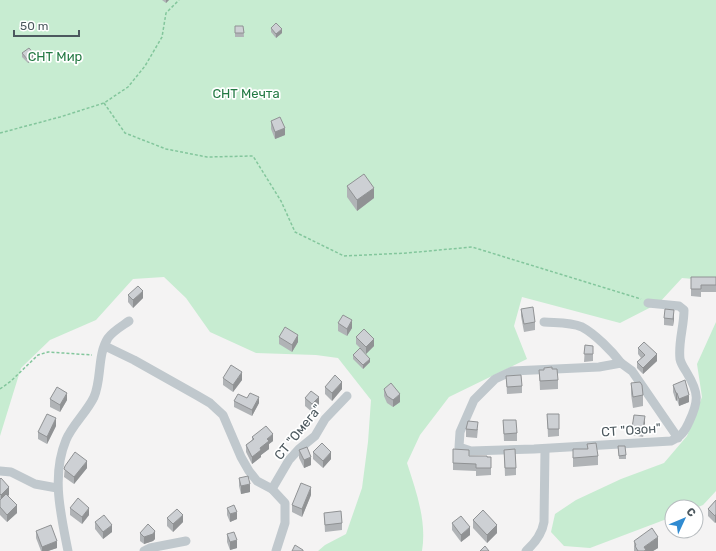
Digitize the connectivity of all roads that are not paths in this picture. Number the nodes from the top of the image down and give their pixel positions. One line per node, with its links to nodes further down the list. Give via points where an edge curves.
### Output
1 (648, 303): 7 (street, СТ "Озон", via 679,306 684,310 684,324 678,345 680,362 691,380 697,397 693,414 685,431)
2 (129, 321): 4 (street, via 108,338)
3 (544, 322): 5 (street, via 566,323 582,328 613,352)
4 (105, 346): 10 (street, via 94,397 66,440 59,464); 11 (street, via 210,404 222,415 249,471 257,481)
5 (621, 364): 7 (street, via 632,371); 8 (street, СТ "Озон", via 512,371 495,379 474,400 460,432 458,447 471,451)
6 (348, 396): 11 (street, СТ "Омега", via 325,419 315,436 289,460)
7 (678, 438): 8 (street, СТ "Озон", via 671,441)
8 (545, 449): 16 (street, via 543,530)
9 (0, 471): 10 (street, via 11,472 35,484)
10 (57, 488): 13 (street)
11 (272, 489): 15 (street, via 285,504 285,523)
12 (186, 540): 14 (street)
13 (68, 551)
14 (144, 551)
15 (276, 551)
16 (526, 551)

